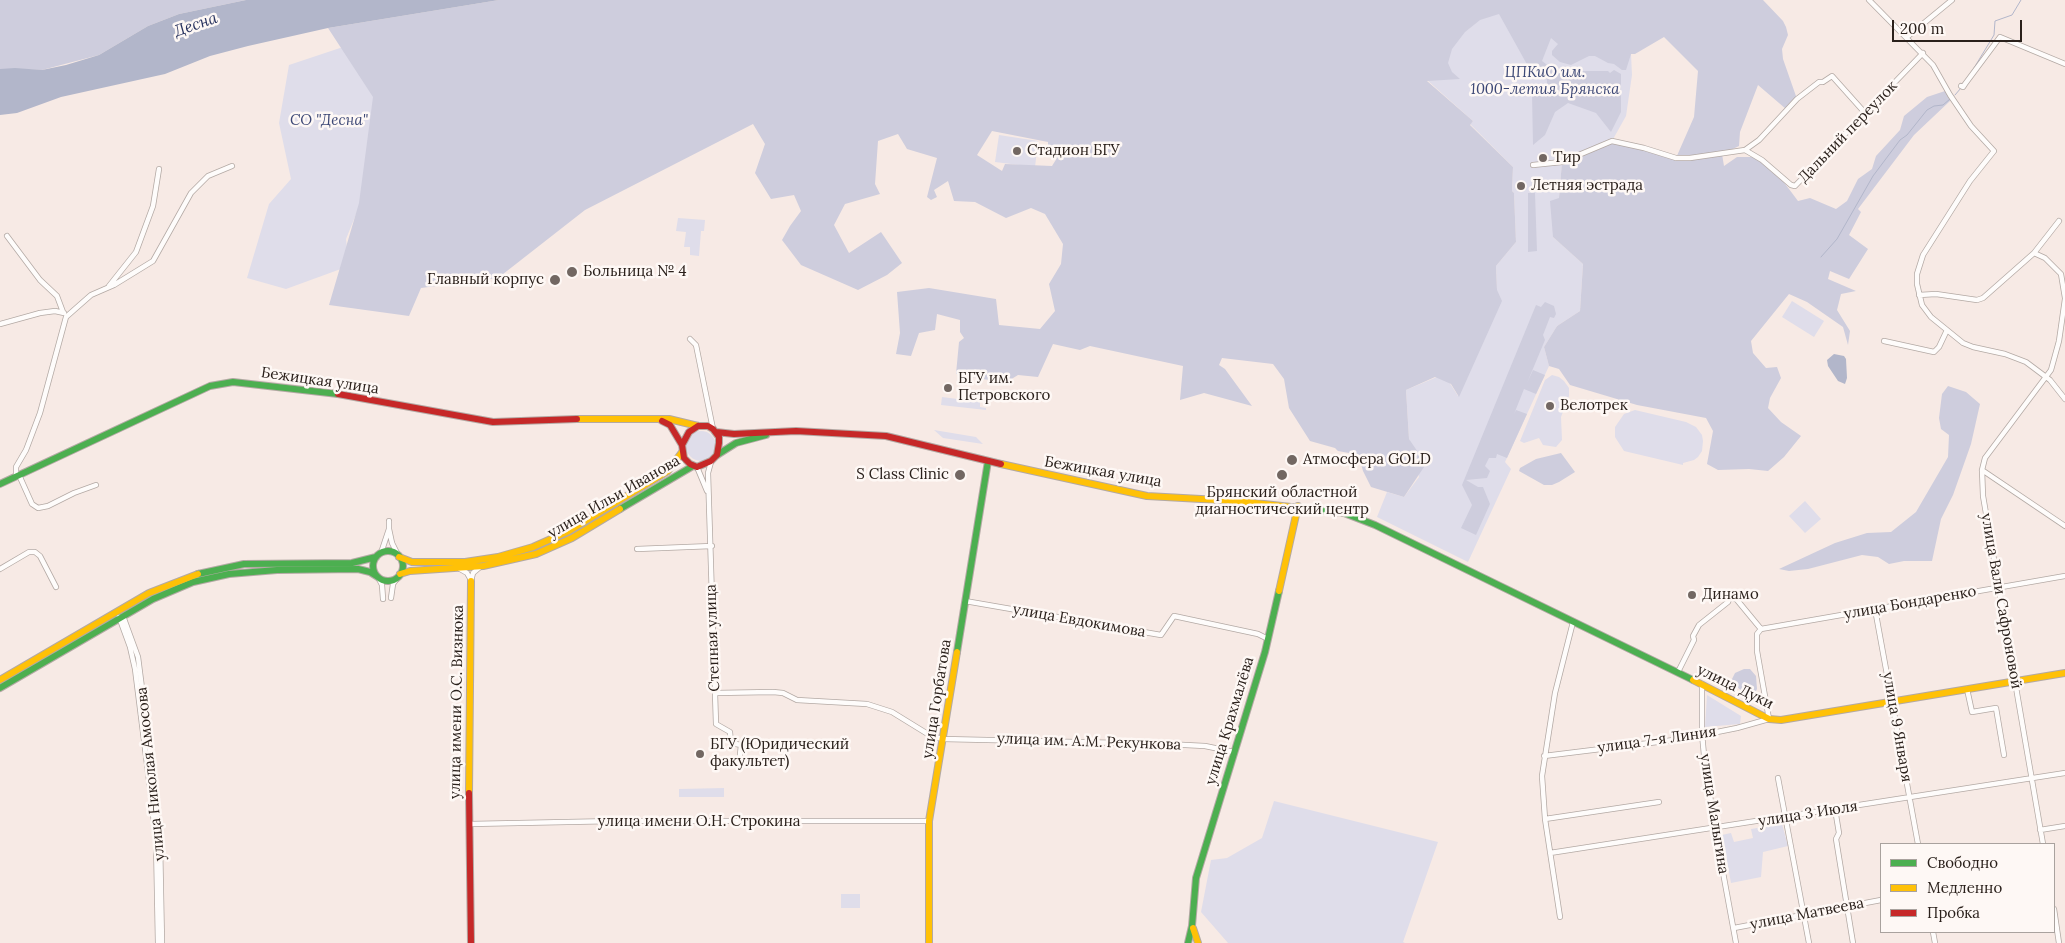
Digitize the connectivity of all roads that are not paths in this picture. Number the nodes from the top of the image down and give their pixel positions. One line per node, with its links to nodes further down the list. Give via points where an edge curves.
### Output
1 (1869, 0): 3 (street)
2 (1952, 0): 3 (street)
3 (1907, 37): 4 (street)
4 (1923, 54): 7 (street, Дальний переулок); 16 (street, via 1971,126 1994,150 1970,181 1923,255 1917,274)
5 (2065, 64): 6 (street, via 2000,37)
6 (1962, 86)
7 (1866, 114): 8 (street, Дальний переулок, via 1795,186); 8 (street, via 1832,76 1797,99 1759,140)
8 (1745, 150): 9 (street, via 1676,158 1612,141 1562,162)
9 (1533, 165)
10 (232, 166): 15 (street, via 208,176 191,193 153,261)
11 (158, 169): 15 (street, via 153,206 136,252)
12 (2059, 221): 14 (street)
13 (7, 236): 18 (street, via 40,280 57,296)
14 (2034, 253): 16 (street, via 1983,298); 17 (street, via 2045,258 2061,274)
15 (109, 286): 18 (street)
16 (1918, 295): 21 (street, via 1928,313)
17 (2065, 298): 22 (street)
18 (64, 314): 19 (street, via 40,313); 38 (street, via 40,413 16,467)
19 (0, 324)
20 (2065, 324): 22 (street)
21 (1947, 330): 24 (street, via 1934,352); 25 (street, via 1973,348 2018,358)
22 (2061, 330): 25 (street, улица Вали Сафроновой)
23 (690, 339): 27 (street, via 696,345)
24 (1884, 341)
25 (2047, 377): 26 (street); 37 (street, улица Вали Сафроновой, via 2002,433 1984,461)
26 (2065, 399)
27 (709, 412): 29 (street); 30 (street)
28 (656, 420): 29 (main road, Бежицкая улица); 32 (main road, via 670,425); 38 (main road, Бежицкая улица, via 493,422 324,391 233,382 210,386)
29 (700, 425): 30 (main road); 32 (main road, via 688,432)
30 (714, 430): 31 (main road, via 734,434); 33 (main road, via 719,444)
31 (838, 433): 33 (main road, via 767,435 736,443); 34 (main road, Бежицкая улица, via 886,436)
32 (682, 449): 36 (main road, via 687,461); 50 (main road, улица Ильи Иванова, via 668,471 569,531 533,547 465,562 412,562)
33 (716, 455): 35 (main road)
34 (988, 461): 42 (main road, Бежицкая улица, via 1147,496); 62 (main road, улица Горбатова)
35 (711, 462): 36 (main road); 41 (street, Степная улица)
36 (695, 466): 41 (street); 51 (main road, улица Ильи Иванова, via 554,546)
37 (1982, 470): 44 (street); 59 (street, улица Вали Сафроновой, via 1983,496)
38 (17, 475): 39 (main road, Бежицкая улица); 40 (street, via 32,504 38,508)
39 (0, 484)
40 (96, 485)
41 (709, 497): 46 (street, Степная улица)
42 (1298, 506): 47 (main road, Бежицкая улица, via 1344,513); 67 (main road, улица Крахмалёва)
43 (389, 521): 45 (street)
44 (2065, 526)
45 (389, 529): 49 (street); 50 (street)
46 (712, 546): 48 (street); 75 (street, Степная улица)
47 (1420, 547): 65 (main road, улица Дуки)
48 (637, 549)
49 (378, 555): 50 (main road, via 389,552); 56 (main road, via 373,565); 64 (main road, via 352,563 228,566 171,582)
50 (399, 557): 54 (main road)
51 (480, 567): 52 (main road, улица Ильи Иванова); 57 (street, via 473,573)
52 (460, 568): 54 (main road, улица Ильи Иванова); 57 (street)
53 (0, 569): 58 (street, via 29,552 35,552)
54 (400, 574): 56 (main road, via 392,580); 61 (street, via 393,584)
55 (2065, 576): 59 (street, улица Бондаренко)
56 (378, 577): 60 (street); 64 (main road, via 358,569 228,574 174,589)
57 (471, 581): 93 (main road, улица имени О.С. Визнюка)
58 (56, 587)
59 (2000, 588): 63 (street, улица Бондаренко); 71 (street, улица Вали Сафроновой)
60 (383, 598)
61 (391, 598)
62 (966, 601): 67 (street, улица Евдокимова, via 1161,635 1174,616); 79 (main road, улица Горбатова)
63 (1875, 609): 66 (street, улица Бондаренко); 76 (street, улица 9 Января)
64 (120, 614): 70 (main road); 73 (main road); 107 (street, улица Николая Амосова, via 135,669 154,823); 108 (street, улица Николая Амосова, via 138,657 152,766 160,841)
65 (1573, 622): 68 (main road, улица Дуки); 82 (street)
66 (1761, 629): 68 (street, via 1730,596 1728,602 1699,625); 77 (street, via 1757,634 1757,651)
67 (1268, 639): 80 (main road, улица Крахмалёва)
68 (1678, 672): 72 (main road, улица Дуки)
69 (2065, 673): 71 (main road, улица Дуки)
70 (0, 680)
71 (2015, 682): 74 (main road, улица Дуки); 86 (street, улица Вали Сафроновой)
72 (1702, 684): 77 (main road, улица Дуки); 78 (street, улица Малыгина)
73 (0, 688)
74 (1967, 689): 76 (main road, улица Дуки); 81 (street, via 1972,712 1996,708)
75 (715, 693): 79 (street, via 773,692 797,700 867,704 892,712 931,736); 83 (street, Степная улица, via 716,724 730,732 731,743 741,745)
76 (1892, 701): 77 (main road, улица Дуки, via 1781,720); 87 (street, улица 9 Января)
77 (1769, 719): 78 (street, улица 7-я Линия)
78 (1702, 734): 82 (street, улица 7-я Линия, via 1682,740); 95 (street, улица Малыгина)
79 (943, 739): 80 (street, улица им. А.М. Рекункова, via 1166,744 1205,746); 92 (main road, улица Горбатова)
80 (1234, 752): 105 (main road, улица Крахмалёва, via 1196,878)
81 (2004, 755)
82 (1544, 756): 91 (street)
83 (739, 764)
84 (2065, 773): 86 (street, улица 3 Июля)
85 (1778, 778): 90 (street)
86 (2031, 779): 87 (street, улица 3 Июля); 96 (street, улица Вали Сафроновой)
87 (1909, 797): 89 (street, улица 3 Июля); 97 (street, улица 9 Января)
88 (1659, 802): 91 (street)
89 (1835, 809): 90 (street, улица 3 Июля); 101 (street, via 1839,833 1836,838)
90 (1786, 817): 95 (street, улица 3 Июля); 102 (street)
91 (1545, 819): 99 (street)
92 (928, 821): 93 (street, улица имени О.Н. Строкина); 110 (main road, улица Горбатова)
93 (470, 824): 109 (main road, улица имени О.С. Визнюка)
94 (2065, 826): 96 (street)
95 (1715, 829): 99 (street, улица 3 Июля); 106 (street, улица Малыгина)
96 (2040, 830): 98 (street, улица Вали Сафроновой)
97 (1918, 843)
98 (2043, 843)
99 (1550, 853): 104 (street)
100 (1880, 900): 101 (street, улица Матвеева)
101 (1847, 906): 102 (street, улица Матвеева); 115 (street)
102 (1804, 915): 106 (street, улица Матвеева); 114 (street)
103 (2055, 915): 116 (street)
104 (1560, 917)
105 (1192, 926): 111 (main road, улица Крахмалёва); 112 (main road)
106 (1734, 928): 113 (street, улица Малыгина)
107 (158, 943)
108 (162, 943)
109 (471, 943)
110 (929, 943)
111 (1188, 943)
112 (1198, 943)
113 (1736, 943)
114 (1810, 943)
115 (1853, 943)
116 (2060, 943)

